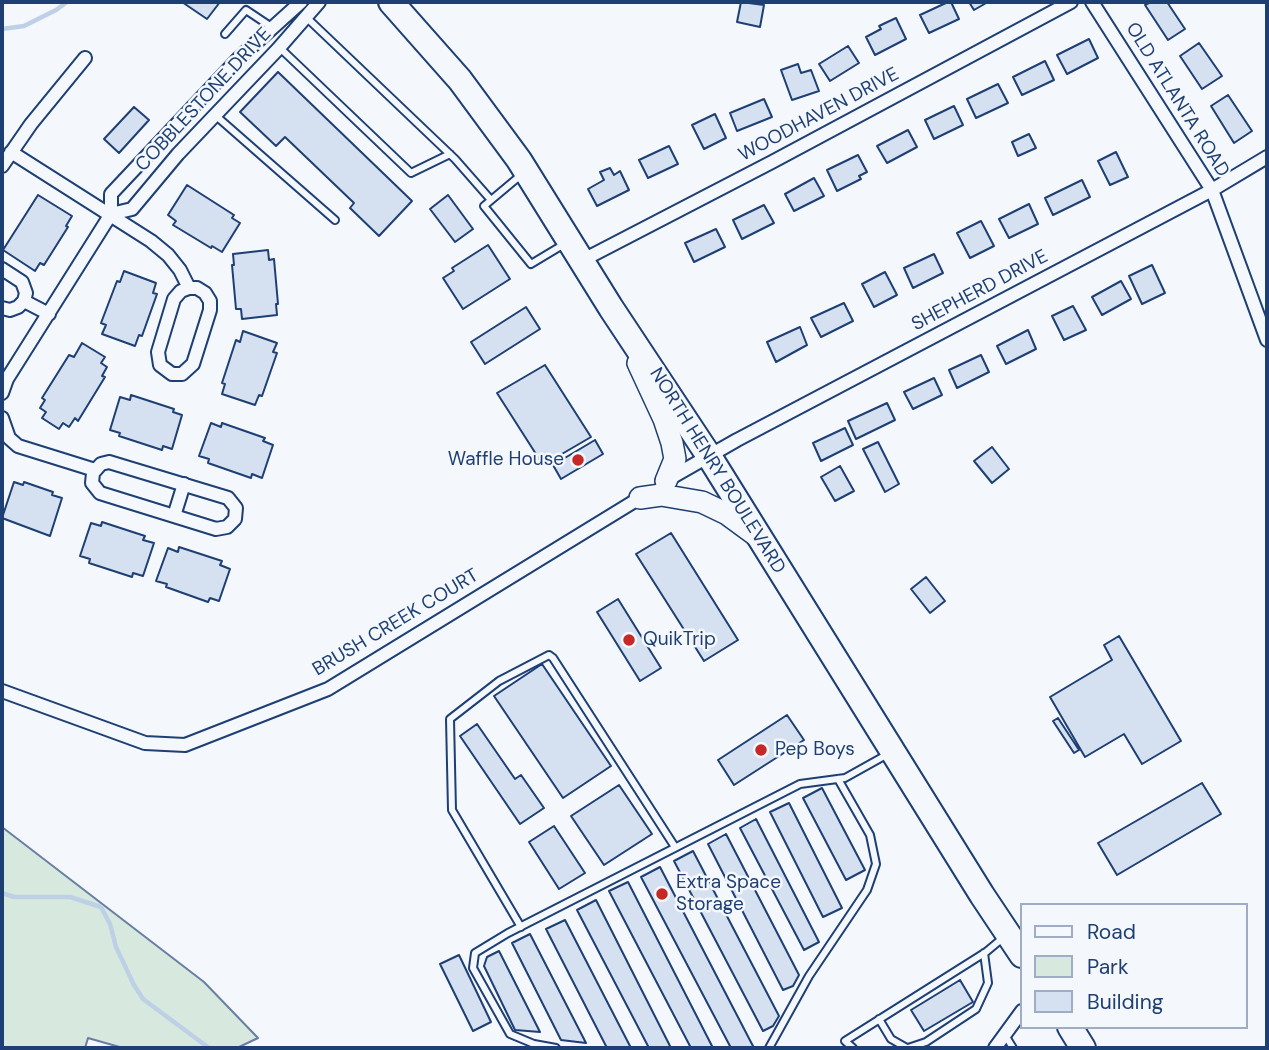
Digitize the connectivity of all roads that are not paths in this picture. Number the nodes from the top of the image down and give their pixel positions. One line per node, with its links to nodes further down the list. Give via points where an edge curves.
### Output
1 (320, 2): 5 (street, COBBLESTONE DRIVE)
2 (389, 2): 15 (highway, NORTH HENRY BOULEVARD, via 460,80)
3 (1071, 2): 20 (street, WOODHAVEN DRIVE, via 772,162)
4 (1091, 2): 16 (street, OLD ATLANTA ROAD)
5 (300, 6): 6 (street, COBBLESTONE DRIVE); 8 (street, COBBLESTONE DRIVE); 12 (lane)
6 (273, 28): 7 (lane, via 246,10); 18 (street, COBBLESTONE DRIVE, via 122,180 111,194)
7 (225, 34)
8 (280, 48): 10 (street, COBBLESTONE DRIVE); 12 (lane, via 411,173)
9 (85, 58): 11 (street)
10 (215, 115): 18 (street, COBBLESTONE DRIVE, via 132,209); 19 (lane)
11 (11, 152): 14 (street); 18 (street)
12 (450, 154): 17 (lane)
13 (1267, 156): 16 (street, SHEPHERD DRIVE)
14 (2, 166)
15 (526, 171): 17 (lane); 20 (highway, NORTH HENRY BOULEVARD)
16 (1212, 190): 27 (street, OLD ATLANTA ROAD); 31 (street, SHEPHERD DRIVE)
17 (491, 200): 20 (lane, via 484,206 531,264)
18 (111, 215): 22 (street, via 168,255); 26 (street, COBBLESTONE DRIVE)
19 (335, 220)
20 (577, 250): 25 (highway, NORTH HENRY BOULEVARD)
21 (2, 269): 23 (street, via 22,282)
22 (188, 288): 22 (street, via 174,299 158,352 160,365 172,374 184,373 193,365 210,310 205,293)
23 (24, 301): 24 (street, via 14,309); 26 (street)
24 (2, 308)
25 (611, 308): 31 (highway, NORTH HENRY BOULEVARD); 33 (main road, via 672,443 675,459)
26 (49, 314): 28 (street, COBBLESTONE DRIVE)
27 (1267, 340)
28 (2, 393)
29 (2, 418): 30 (street)
30 (5, 441): 32 (street)
31 (709, 456): 33 (street, BRUSH CREEK COURT); 37 (highway, NORTH HENRY BOULEVARD)
32 (95, 470): 34 (street, via 111,462); 36 (street, via 92,483 100,493)
33 (666, 481): 35 (street, BRUSH CREEK COURT)
34 (184, 484): 36 (street); 36 (street, via 229,499 236,516 229,526 219,529)
35 (640, 498): 37 (main road, via 661,495 702,502); 38 (street, BRUSH CREEK COURT, via 328,689 186,745 145,743)
36 (174, 516)
37 (761, 539): 39 (highway, NORTH HENRY BOULEVARD)
38 (2, 691)
39 (893, 752): 40 (lane); 43 (highway, NORTH HENRY BOULEVARD)
40 (838, 779): 41 (lane, via 800,784); 50 (lane, via 870,835 876,864 867,890 809,976)
41 (675, 847): 42 (lane); 42 (lane, via 549,655 499,681 450,719 452,810)
42 (521, 926): 49 (lane, via 475,953 473,968 510,1034)
43 (1015, 944): 44 (lane)
44 (984, 953): 46 (lane); 52 (lane, via 988,983 976,1009 926,1042)
45 (1020, 1014): 48 (street)
46 (879, 1019): 51 (lane, via 845,1041); 52 (lane, via 891,1039)
47 (1071, 1029): 55 (highway)
48 (1004, 1034): 53 (street); 54 (lane)
49 (556, 1048)
50 (769, 1048)
51 (853, 1048)
52 (907, 1048)
53 (995, 1048)
54 (1013, 1048)
55 (1083, 1048)

